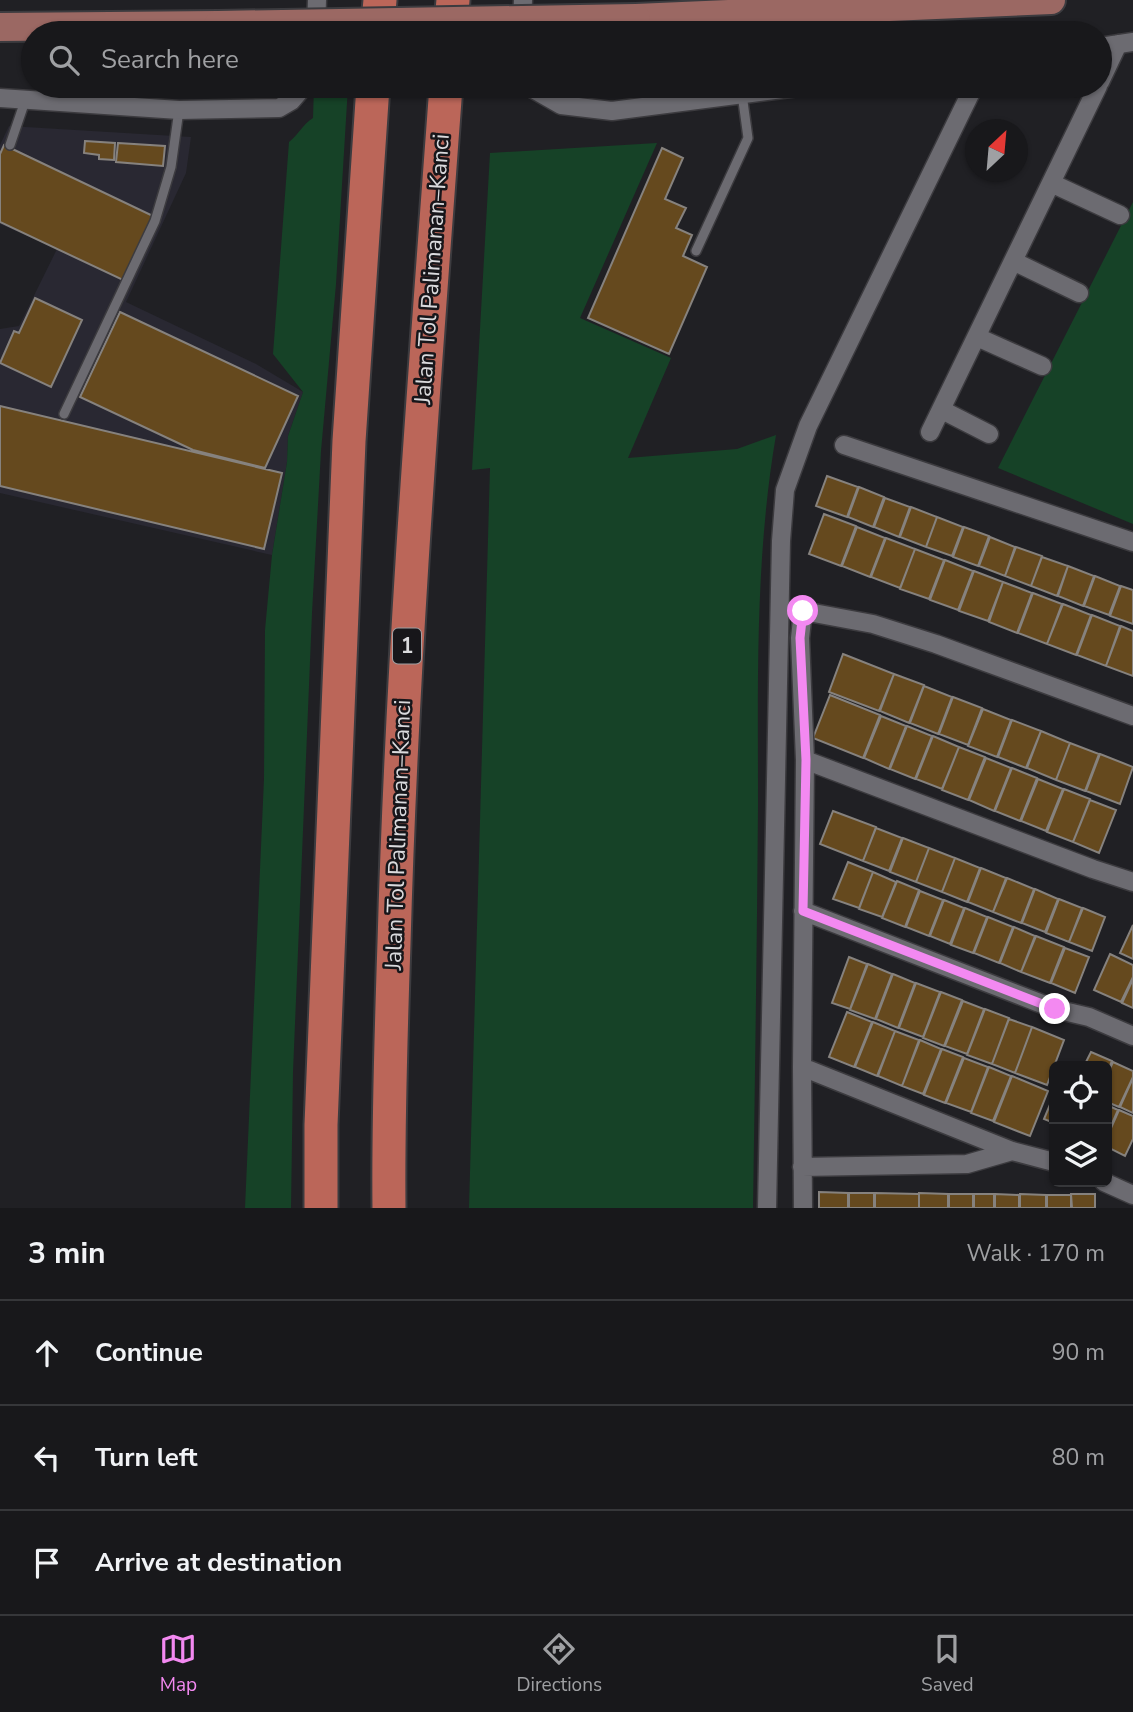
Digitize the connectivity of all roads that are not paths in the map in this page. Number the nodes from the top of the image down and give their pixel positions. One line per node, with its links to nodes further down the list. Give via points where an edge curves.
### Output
1 (317, 0): 6 (street)
2 (380, 0): 7 (highway)
3 (453, 0): 9 (highway)
4 (523, 0): 10 (street)
5 (1051, 0): 8 (main road, bridge, via 636,18)
6 (316, 21)
7 (378, 21)
8 (427, 21)
9 (451, 21)
10 (522, 21)
11 (0, 27): 12 (main road, bridge)
12 (21, 27)
13 (0, 98): 22 (street)
14 (294, 98): 23 (street, via 279,108)
15 (372, 98): 49 (highway, via 349,441)
16 (445, 98): 50 (highway, Jalan Tol Palimanan–Kanci / 1, via 398,785)
17 (549, 98): 18 (street, via 561,105 612,111)
18 (711, 98)
19 (743, 98): 27 (lane, via 748,138)
20 (968, 98): 51 (street, via 808,426 785,490)
21 (1092, 98): 25 (street)
22 (25, 102): 23 (street); 24 (lane)
23 (177, 119): 33 (lane, via 171,167 155,220)
24 (11, 143)
25 (1051, 183): 26 (street); 28 (street)
26 (1120, 215)
27 (696, 251)
28 (1013, 261): 29 (street); 30 (street)
29 (1079, 293)
30 (976, 337): 31 (street); 32 (street)
31 (1042, 366)
32 (942, 410): 34 (street); 35 (street)
33 (64, 414)
34 (930, 432)
35 (989, 434)
36 (844, 445): 37 (street)
37 (1133, 542)
38 (1133, 716): 39 (street, via 936,644 873,624 803,611 800,638)
39 (806, 760): 40 (street); 41 (street)
40 (1133, 882)
41 (803, 911): 42 (street); 43 (street)
42 (1133, 1036)
43 (802, 1068): 44 (street); 46 (street)
44 (1012, 1151): 45 (street); 46 (street, via 967,1164)
45 (1049, 1162)
46 (803, 1167): 52 (street)
47 (1112, 1186): 48 (street)
48 (1133, 1195)
49 (321, 1208)
50 (389, 1208)
51 (767, 1208)
52 (803, 1208)

